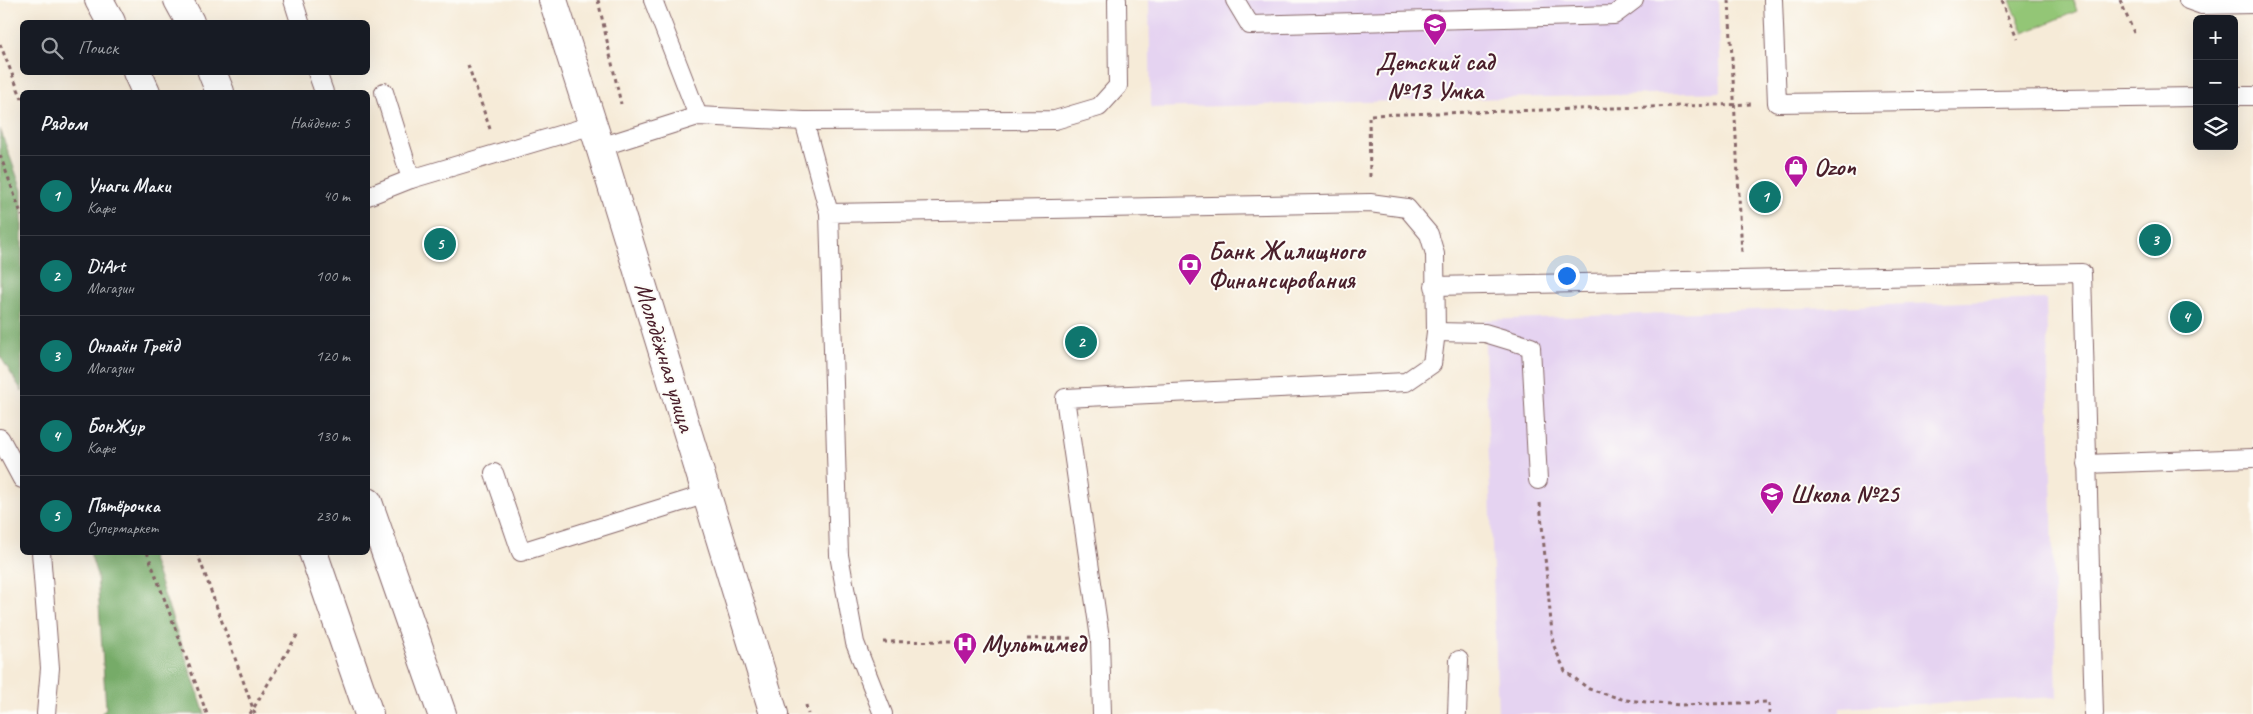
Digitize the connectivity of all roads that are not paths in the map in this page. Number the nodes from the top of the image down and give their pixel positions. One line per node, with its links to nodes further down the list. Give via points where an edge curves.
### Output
1 (99, 0): 12 (street)
2 (178, 0): 13 (street)
3 (292, 0): 14 (lane)
4 (553, 0): 27 (street, Молодёжная улица)
5 (653, 0): 25 (lane)
6 (1118, 0): 26 (lane, via 1118,86 1099,107 1055,120)
7 (1235, 0): 8 (lane, via 1250,25 1614,15)
8 (1634, 0)
9 (1773, 0): 22 (lane, via 1777,103)
10 (2188, 0): 11 (lane, via 2202,5)
11 (2253, 4)
12 (110, 20)
13 (189, 20)
14 (299, 20)
15 (138, 75): 18 (street)
16 (213, 75): 19 (street)
17 (318, 75): 20 (lane)
18 (145, 90)
19 (219, 90)
20 (323, 90)
21 (384, 92): 28 (lane)
22 (2193, 96)
23 (2238, 96): 24 (lane)
24 (2253, 96)
25 (698, 116): 26 (lane); 27 (lane)
26 (804, 121): 30 (lane)
27 (597, 136): 28 (lane, via 498,154); 39 (street, Молодёжная улица)
28 (411, 179): 29 (lane)
29 (370, 195)
30 (829, 213): 31 (lane, via 1370,203 1407,208 1429,234 1435,254); 48 (lane, via 839,555 854,643)
31 (1434, 286): 32 (lane); 35 (lane, via 2082,273)
32 (1436, 332): 38 (lane, via 1485,333 1530,347); 49 (lane, via 1432,364 1406,382 1065,398 1100,638)
33 (0, 438): 37 (lane)
34 (2253, 458): 35 (lane)
35 (2086, 464): 51 (lane)
36 (494, 472): 39 (lane, via 521,552)
37 (20, 475)
38 (1538, 480)
39 (707, 494): 47 (street, Молодёжная улица)
40 (370, 508): 46 (street)
41 (41, 555): 44 (lane, via 50,668)
42 (314, 555): 45 (street)
43 (1459, 660): 50 (lane)
44 (46, 714)
45 (369, 714)
46 (442, 714)
47 (774, 714)
48 (883, 714)
49 (1102, 714)
50 (1457, 714)
51 (2094, 714)

